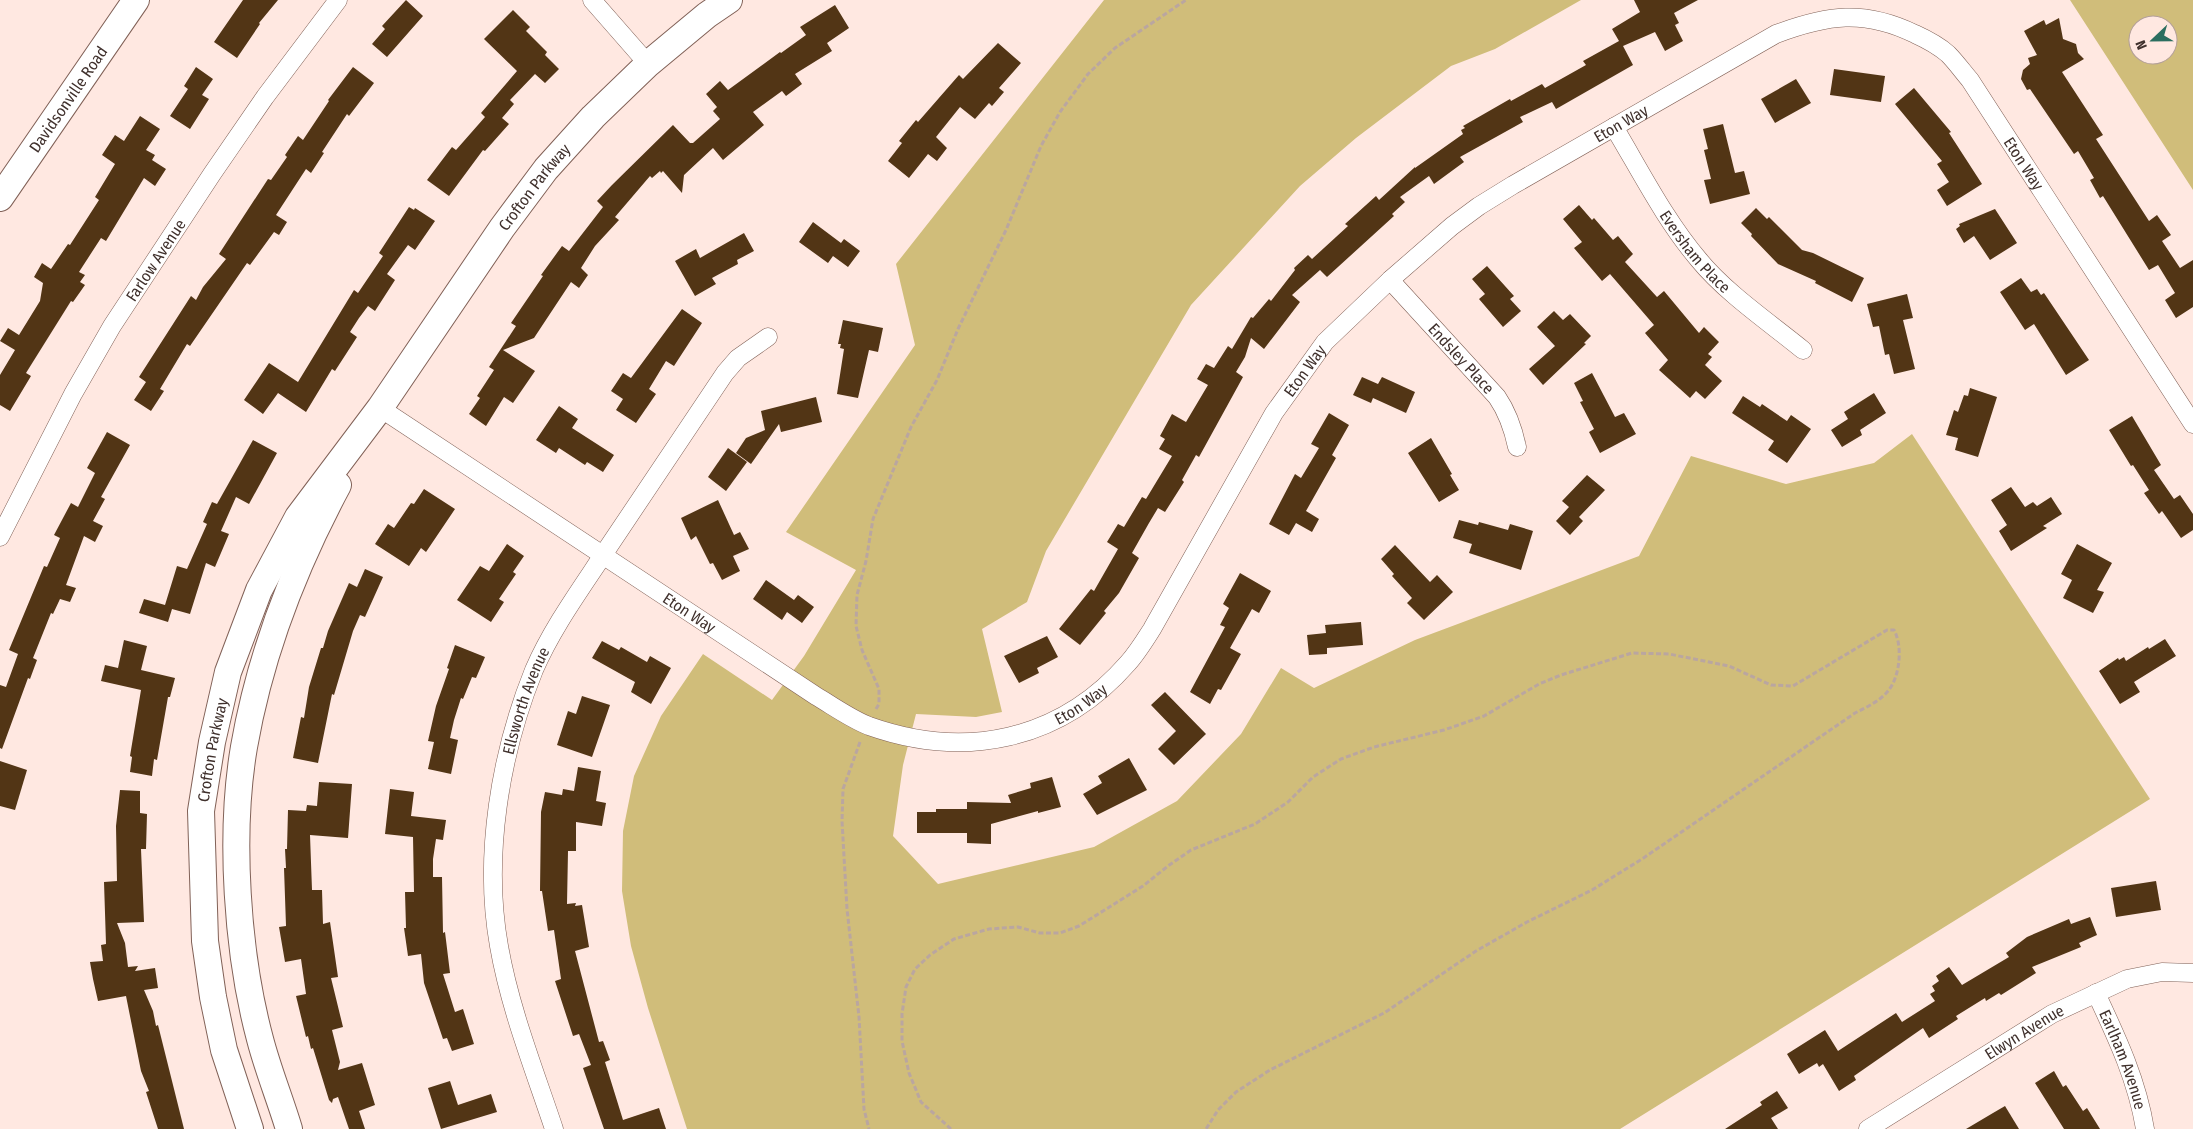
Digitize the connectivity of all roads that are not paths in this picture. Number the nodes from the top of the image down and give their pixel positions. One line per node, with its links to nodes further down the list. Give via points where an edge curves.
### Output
1 (136, 0): 7 (street, Davidsonville Road)
2 (338, 0): 15 (street, Farlow Avenue, via 254,113 112,326 72,394)
3 (592, 0): 5 (street)
4 (729, 0): 5 (street, Crofton Parkway)
5 (648, 64): 12 (street, Crofton Parkway, via 593,117 546,169)
6 (1614, 128): 9 (street, Eton Way, via 1479,206); 11 (street, Eversham Place, via 1671,223 1700,262); 13 (street, Eton Way, via 1776,34 1807,22 1863,17 1896,24 1947,53 1970,80)
7 (10, 164): 8 (street, Davidsonville Road)
8 (0, 198)
9 (1390, 280): 14 (street, Endsley Place, via 1497,397 1509,418); 16 (street, Eton Way, via 1325,342 1298,377 1274,413 1152,629 1129,662 1073,711 1030,731 989,741 948,743 911,738 868,725 816,696)
10 (768, 337): 16 (street, Ellsworth Avenue, via 738,358 725,374)
11 (1803, 350)
12 (380, 408): 16 (street, Eton Way); 19 (street, Crofton Parkway, via 298,517 259,590 228,672 212,742 201,811 205,941 224,1050); 20 (street, Crofton Parkway, via 316,528 279,615 258,682 244,748 238,814 242,938 260,1040)
13 (2193, 424)
14 (1517, 447)
15 (0, 537)
16 (604, 554): 21 (street, Ellsworth Avenue, via 558,624 535,669 518,714 503,771 495,827 494,887 499,946 516,1016)
17 (2193, 973): 18 (street, Elwyn Avenue, via 2162,972 2127,980)
18 (2096, 993): 22 (street, Elwyn Avenue, via 2052,1014); 23 (street, Earlham Avenue, via 2127,1058)
19 (250, 1129)
20 (289, 1129)
21 (554, 1129)
22 (1868, 1129)
23 (2145, 1129)

